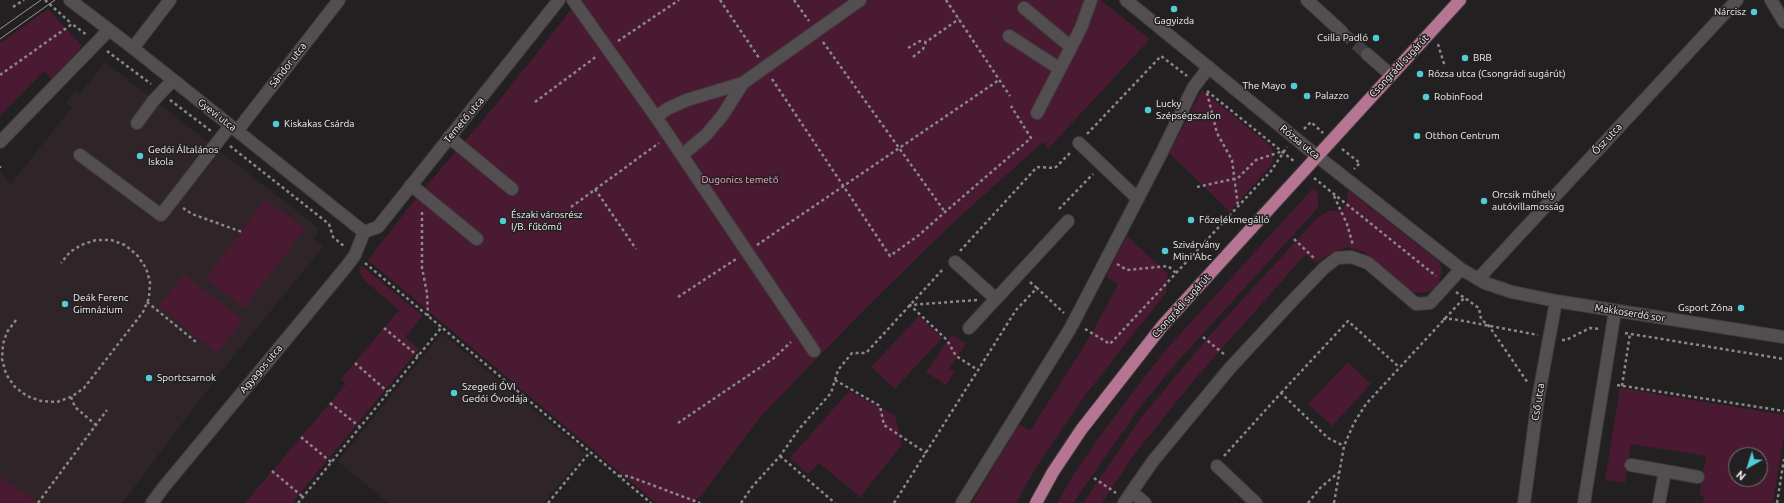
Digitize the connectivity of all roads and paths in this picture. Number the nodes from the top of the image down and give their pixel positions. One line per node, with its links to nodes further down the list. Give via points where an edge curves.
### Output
1 (24, 0): 18 (path)
2 (45, 0): 22 (path)
3 (70, 0): 24 (street, Gyevi utca)
4 (170, 0): 31 (street)
5 (339, 0): 54 (street, Sándor utca)
6 (559, 0): 56 (street, Temető utca)
7 (573, 0): 32 (street)
8 (679, 0): 32 (path)
9 (794, 0): 25 (path)
10 (860, 0): 25 (street)
11 (946, 0): 20 (path)
12 (1091, 0): 30 (street)
13 (1126, 0): 36 (street, Rózsa utca)
14 (1307, 0): 26 (street)
15 (1460, 0): 23 (main road, Csongrádi sugárút)
16 (1737, 0): 98 (street, Ősz utca)
17 (1771, 0): 21 (street)
18 (14, 7)
19 (1024, 8): 30 (street)
20 (959, 19): 28 (path); 42 (path)
21 (1784, 22)
22 (72, 24): 29 (path); 39 (path)
23 (1433, 29): 37 (path); 40 (main road, Csongrádi sugárút)
24 (109, 30): 29 (street); 31 (street, Gyevi utca)
25 (816, 31): 43 (street); 61 (path)
26 (1342, 32)
27 (1008, 36): 38 (street)
28 (926, 42): 33 (path, via 920,41); 35 (path, via 923,49)
29 (97, 43): 46 (path); 59 (street)
30 (1071, 47): 38 (street)
31 (132, 48): 41 (street, Gyevi utca)
32 (608, 48): 48 (path); 51 (street)
33 (908, 48)
34 (1368, 54): 40 (street)
35 (913, 57)
36 (1209, 67): 44 (street); 65 (street, Rózsa utca)
37 (1445, 67)
38 (1060, 69): 50 (street)
39 (0, 75)
40 (1391, 75): 58 (main road, Csongrádi sugárút)
41 (173, 80): 46 (street); 54 (street, Gyevi utca)
42 (999, 80): 47 (path); 61 (path)
43 (743, 83): 51 (street, via 687,100); 64 (street, via 722,116 706,135)
44 (1196, 83): 45 (path); 77 (street)
45 (1206, 91): 62 (path); 69 (path, via 1217,133 1232,160)
46 (162, 93): 53 (street); 57 (path)
47 (1010, 96)
48 (535, 102)
49 (1011, 106): 82 (path, via 1031,138)
50 (1037, 113)
51 (656, 117): 55 (street)
52 (800, 120): 71 (path)
53 (137, 122)
54 (234, 128): 57 (street, Sándor utca); 85 (street, Gyevi utca)
55 (669, 136): 64 (street); 74 (path)
56 (449, 137): 70 (street, Temető utca); 73 (street)
57 (220, 139): 78 (street, Sándor utca); 90 (path, via 329,224 333,237)
58 (1331, 140): 65 (main road, Csongrádi sugárút); 66 (path)
59 (0, 142)
60 (1079, 143): 67 (street)
61 (898, 148): 71 (path); 82 (path)
62 (1283, 151): 69 (path, via 1256,160); 80 (path, via 1270,171)
63 (80, 155): 78 (street, Sándor utca, via 161,215)
64 (682, 155): 89 (street)
65 (1318, 156): 68 (main road, Csongrádi sugárút); 96 (street, Rózsa utca)
66 (1360, 163)
67 (1101, 164): 77 (street); 81 (path)
68 (1305, 170): 75 (path); 167 (main road, Csongrádi sugárút, via 1163,325 1081,430)
69 (1234, 179): 72 (path); 80 (path)
70 (411, 185): 76 (street); 85 (street, Temető utca, via 378,227)
71 (845, 185): 82 (path, via 890,256); 89 (path)
72 (1197, 187)
73 (512, 189)
74 (595, 189): 79 (path); 88 (path)
75 (1333, 194): 92 (path, via 1347,224); 99 (path)
76 (423, 195): 86 (street); 106 (path, via 422,268)
77 (1138, 199): 91 (street)
78 (172, 201): 84 (path, via 192,214)
79 (571, 207)
80 (1238, 207): 97 (path)
81 (1058, 211)
82 (945, 212)
83 (1068, 221): 102 (street)
84 (242, 232)
85 (364, 232): 90 (street, Agyagos utca)
86 (477, 239)
87 (1294, 239): 95 (path)
88 (636, 249)
89 (747, 252): 100 (path); 115 (street)
90 (355, 255): 106 (path); 159 (street, Agyagos utca)
91 (1107, 257): 97 (path, via 1126,270 1168,266); 109 (street)
92 (1357, 259): 95 (street, via 1337,258); 99 (street, via 1368,263 1416,304 1430,303)
93 (61, 262): 104 (path, via 81,245 96,240 111,240 125,246 137,255 146,268 150,282)
94 (955, 262): 102 (street)
95 (1324, 268): 125 (street)
96 (1462, 269): 98 (street, Rózsa utca); 99 (street)
97 (1176, 273): 109 (path, via 1110,344)
98 (1478, 279): 103 (street, Makkoserdő sor, via 1512,292)
99 (1447, 285): 101 (path)
100 (678, 297)
101 (1464, 298): 107 (path); 110 (path, via 1479,308 1481,319)
102 (996, 299): 113 (street); 127 (path, via 910,305 947,340 956,356)
103 (1556, 301): 105 (street, Makkoserdő sor); 118 (street, Cső utca)
104 (147, 302): 120 (path); 133 (path, via 143,312 84,388)
105 (1615, 311): 114 (street); 119 (street, Makkoserdő sor)
106 (428, 317): 112 (path)
107 (1444, 319): 110 (path); 126 (path)
108 (16, 320): 133 (path, via 7,332 2,360 6,374 15,387 41,402 57,402)
109 (1074, 322): 127 (path, via 1037,288 1016,310); 166 (street)
110 (1490, 326): 118 (path); 134 (path)
111 (384, 328): 122 (path)
112 (441, 328): 122 (path); 143 (path)
113 (969, 328)
114 (1611, 331): 116 (path); 118 (path, via 1590,328 1566,340); 129 (street)
115 (800, 333): 121 (street); 138 (path, via 774,358)
116 (1630, 334): 123 (path); 130 (path)
117 (1203, 337): 125 (path)
118 (1549, 337): 134 (street, Cső utca)
119 (1784, 337)
120 (196, 342)
121 (814, 351)
122 (418, 356): 131 (path)
123 (1784, 359)
124 (355, 363): 131 (path)
125 (1235, 363): 157 (street, via 1153,461)
126 (1399, 367): 132 (path, via 1348,321); 142 (path, via 1366,404)
127 (978, 370): 144 (path)
128 (835, 380): 144 (path, via 880,406 884,425)
129 (1603, 382): 130 (path); 173 (street)
130 (1622, 386): 137 (path)
131 (388, 392): 140 (path)
132 (1281, 393): 142 (path, via 1328,438); 149 (path, via 1220,459)
133 (71, 397): 139 (path, via 75,407)
134 (1538, 399): 172 (street, Cső utca)
135 (330, 403): 140 (path)
136 (107, 410): 139 (path)
137 (1784, 411)
138 (678, 423)
139 (96, 425): 158 (path)
140 (360, 427): 147 (path)
141 (301, 437): 147 (path)
142 (1344, 446): 152 (path)
143 (590, 452): 153 (path); 161 (path)
144 (926, 453): 165 (path)
145 (780, 456): 164 (path)
146 (1784, 459): 175 (path)
147 (331, 462): 156 (path)
148 (1631, 465): 151 (street)
149 (1217, 466): 169 (street)
150 (272, 471): 156 (path)
151 (1665, 471): 154 (street); 174 (street)
152 (1339, 472): 170 (path, via 1320,488); 171 (path)
153 (619, 476): 162 (path); 163 (path, via 628,476)
154 (1698, 477)
155 (1094, 478): 157 (path)
156 (303, 497): 160 (path)
157 (1127, 498): 168 (street)
158 (38, 503)
159 (152, 503)
160 (298, 503)
161 (548, 503)
162 (651, 503)
163 (700, 503)
164 (835, 503)
165 (894, 503)
166 (962, 503)
167 (1036, 503)
168 (1145, 503)
169 (1256, 503)
170 (1308, 503)
171 (1334, 503)
172 (1524, 503)
173 (1584, 503)
174 (1659, 503)
175 (1777, 503)

